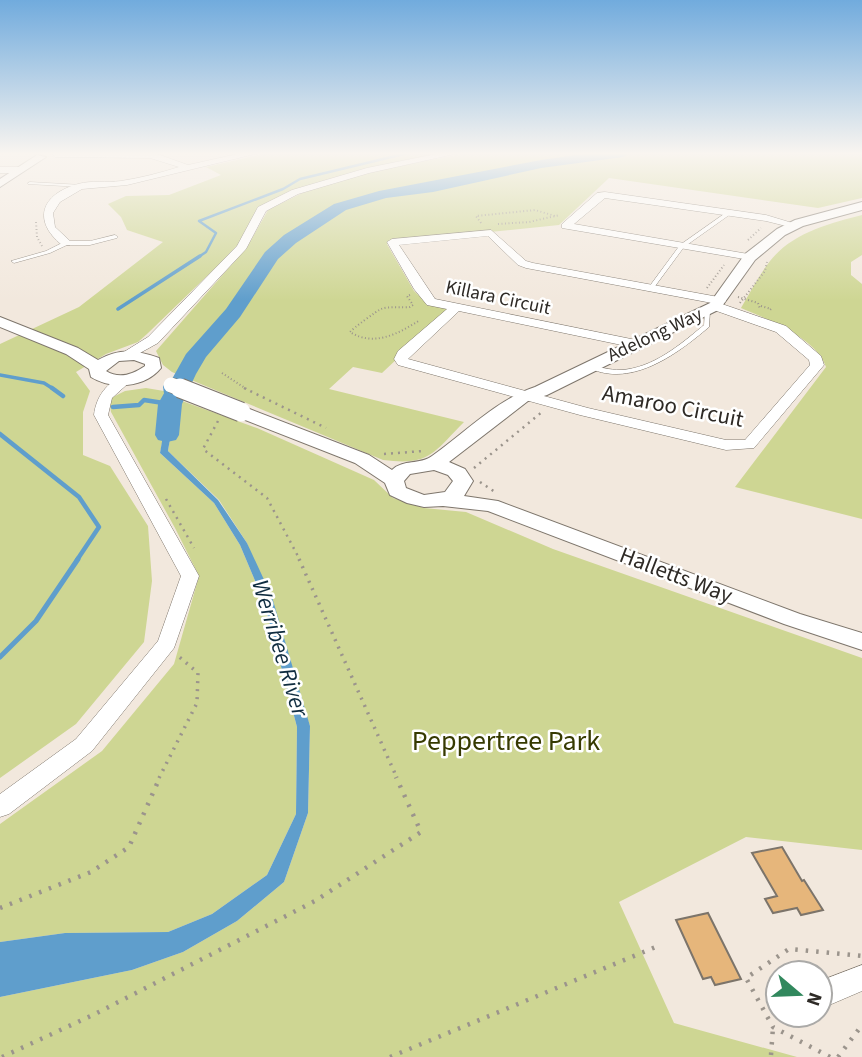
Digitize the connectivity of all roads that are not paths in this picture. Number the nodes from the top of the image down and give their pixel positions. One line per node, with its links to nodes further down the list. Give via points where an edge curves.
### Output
1 (55, 202): 9 (street, via 46,219 50,230)
2 (275, 202): 17 (street, via 262,209 242,247)
3 (592, 202): 10 (street, via 566,226)
4 (655, 202): 6 (street)
5 (862, 206): 7 (street, Adelong Way)
6 (729, 213): 7 (street); 10 (lane)
7 (786, 223): 11 (street, Adelong Way)
8 (115, 237): 9 (lane)
9 (66, 243): 12 (lane, via 48,253)
10 (682, 246): 11 (street); 13 (lane)
11 (750, 257): 14 (street, Adelong Way)
12 (13, 261)
13 (651, 288): 14 (street, Killara Circuit); 15 (street, Killara Circuit, via 522,263 491,233 392,242 424,294 432,302)
14 (710, 304): 18 (street, Adelong Way); 22 (lane, via 707,326 681,348 633,372 612,373); 26 (street, Amaroo Circuit, via 781,329 816,359 817,365 749,445 726,444)
15 (456, 308): 18 (street, Killara Circuit); 26 (street, via 403,354 403,362)
16 (0, 322): 19 (street)
17 (153, 340): 20 (street); 21 (street)
18 (636, 344): 22 (street, Adelong Way)
19 (72, 351): 20 (street); 24 (street)
20 (120, 356): 21 (street); 24 (street)
21 (151, 363): 23 (street); 25 (street)
22 (588, 366): 26 (street, Adelong Way)
23 (130, 379): 24 (street); 25 (street)
24 (103, 380): 35 (street, via 101,415 190,576 167,643 159,653 83,745)
25 (171, 385): 27 (street, bridge)
26 (532, 401): 28 (street, Adelong Way, via 522,397); 31 (street, Adelong Way, via 463,461)
27 (367, 461): 29 (street); 30 (street)
28 (434, 464): 29 (street); 31 (street, Halletts Way, via 453,469)
29 (413, 465): 30 (street)
30 (394, 480): 32 (street, Halletts Way, via 403,496 422,501)
31 (461, 480): 32 (street, Adelong Way, via 459,491); 33 (street, Halletts Way)
32 (443, 499): 33 (street, Halletts Way)
33 (491, 505): 34 (street, Halletts Way)
34 (862, 642)
35 (0, 807)
36 (862, 978): 37 (street)
37 (834, 989)

